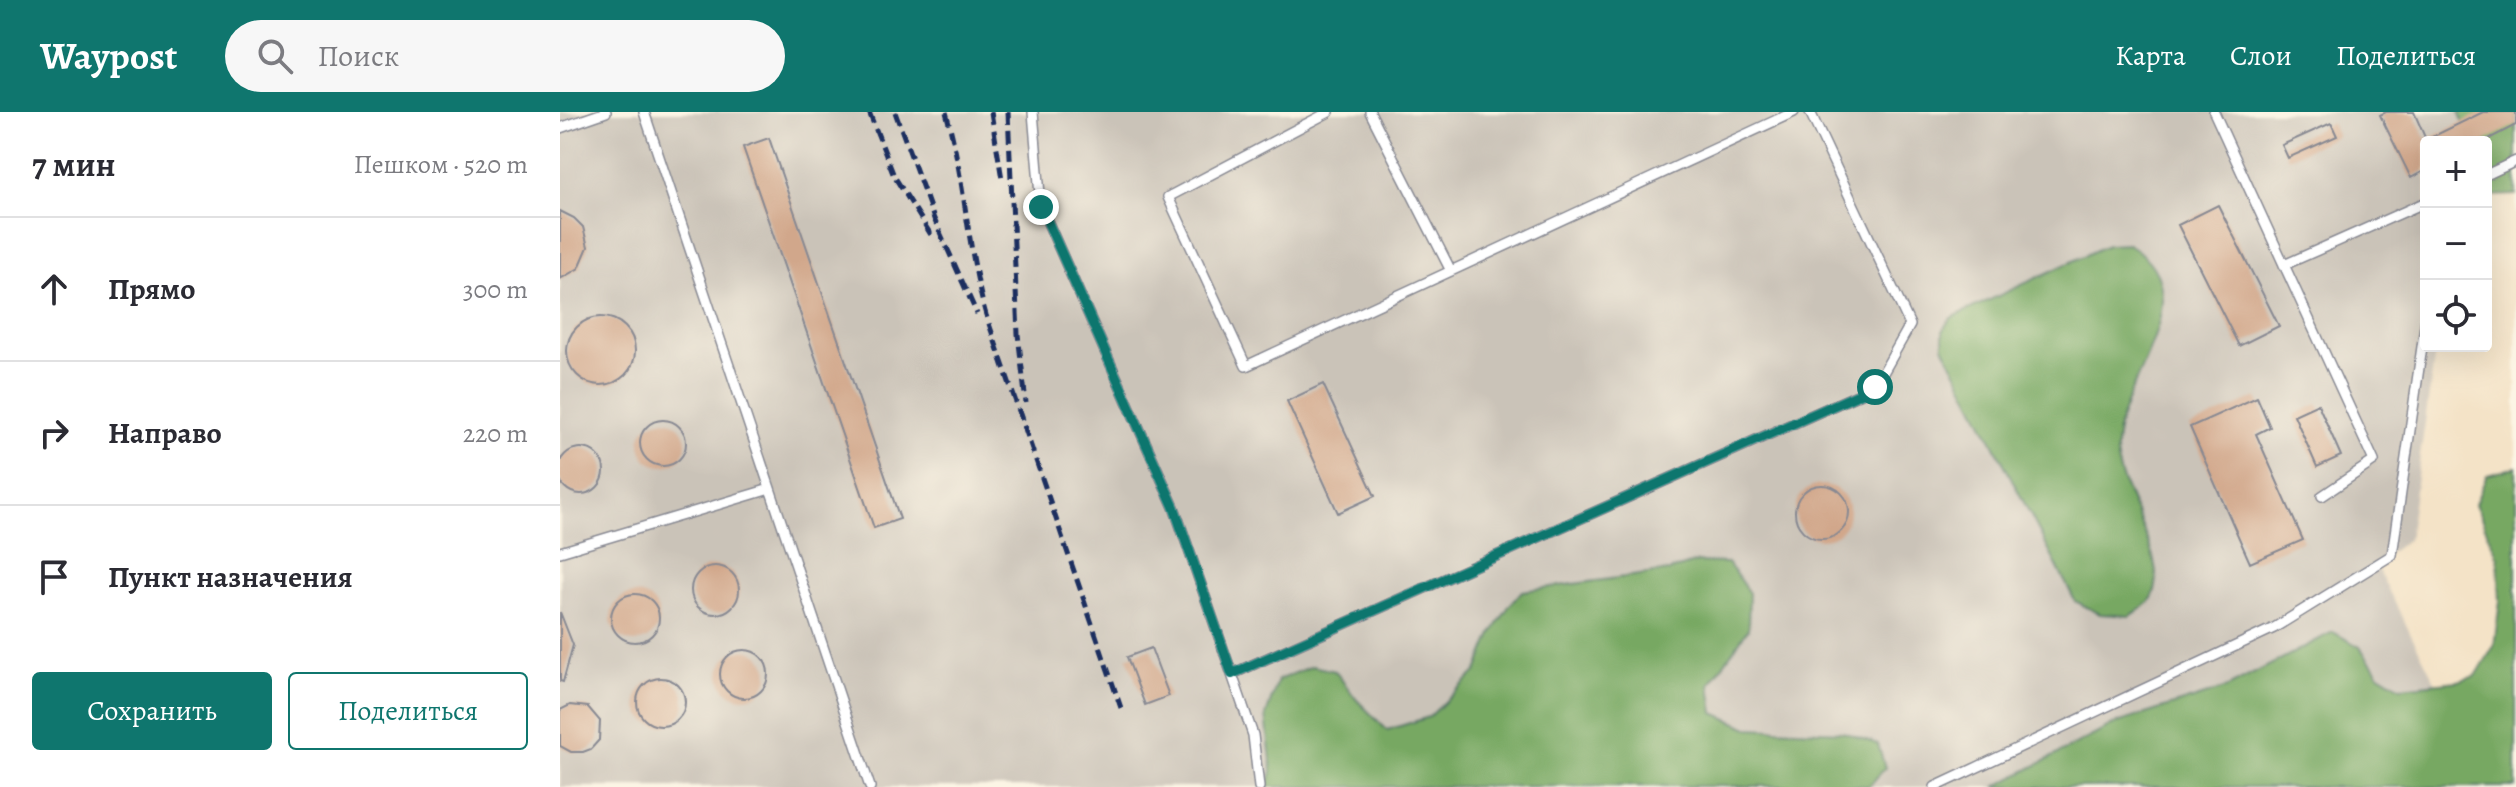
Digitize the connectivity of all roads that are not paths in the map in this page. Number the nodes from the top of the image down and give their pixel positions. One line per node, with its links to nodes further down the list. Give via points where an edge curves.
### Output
1 (606, 112): 9 (lane)
2 (644, 112): 16 (lane)
3 (1033, 112): 19 (lane, via 1041,207 1174,507)
4 (1329, 112): 14 (lane, via 1168,197 1246,366)
5 (1370, 112): 14 (lane)
6 (1794, 112): 14 (lane)
7 (1810, 112): 19 (lane, via 1910,325 1875,387)
8 (2214, 112): 13 (lane)
9 (560, 128)
10 (2516, 161): 11 (lane)
11 (2492, 172)
12 (2420, 205): 13 (lane)
13 (2284, 265): 17 (lane, via 2374,461)
14 (1451, 271)
15 (2421, 352): 22 (lane, via 2392,555 2274,628)
16 (770, 489): 18 (lane); 20 (lane)
17 (2322, 496)
18 (560, 552)
19 (1232, 674): 21 (lane, via 1253,735)
20 (870, 787)
21 (1259, 787)
22 (1935, 787)

